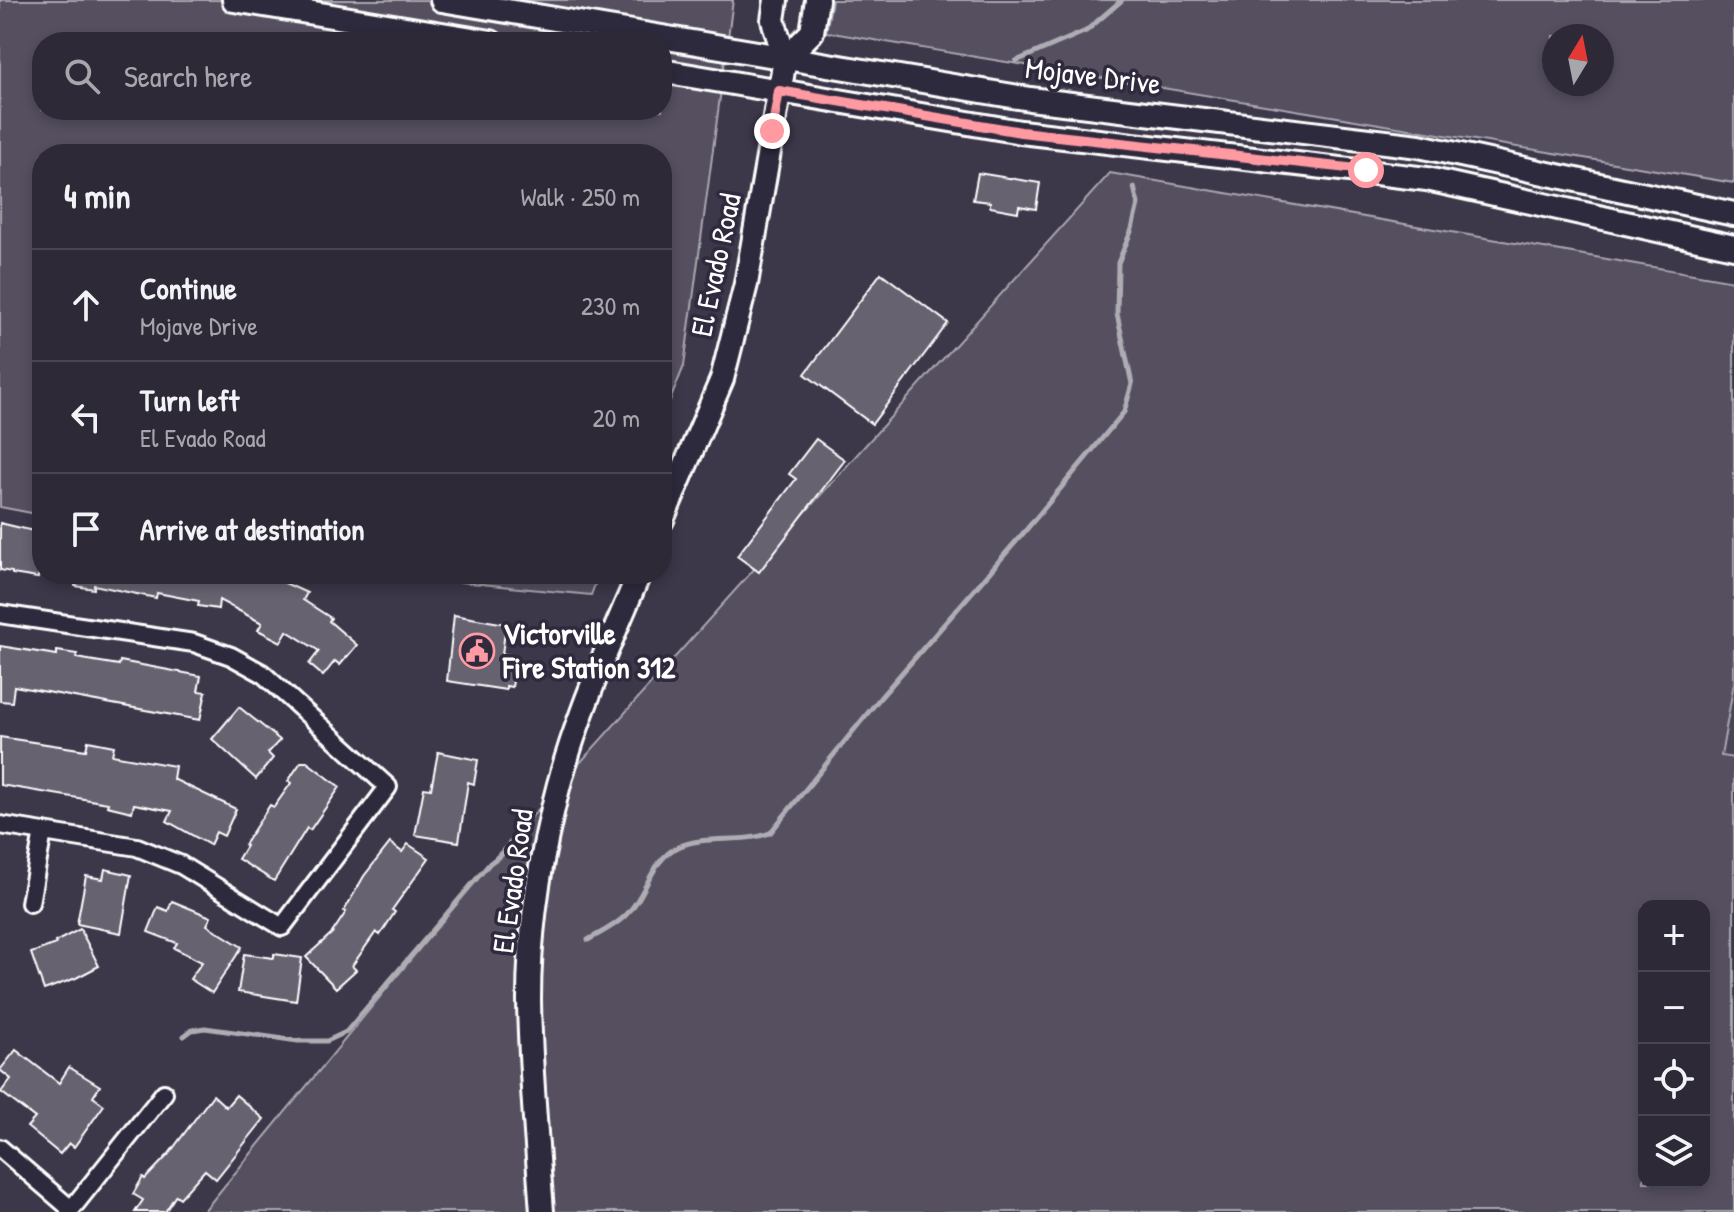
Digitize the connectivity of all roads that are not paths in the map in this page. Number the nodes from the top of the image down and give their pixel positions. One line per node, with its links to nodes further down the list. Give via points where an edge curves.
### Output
1 (234, 0): 5 (main road)
2 (445, 0): 6 (main road); 7 (main road, Mojave Drive)
3 (776, 0): 10 (main road, El Evado Road, via 773,20)
4 (817, 0): 10 (main road, via 812,32)
5 (429, 32)
6 (441, 32)
7 (587, 32)
8 (672, 51): 10 (main road, Mojave Drive)
9 (672, 71): 10 (main road, Mojave Drive)
10 (782, 76): 11 (main road, Mojave Drive, via 1030,99 1442,150); 12 (main road, Mojave Drive, via 1021,132 1427,179); 13 (main road, El Evado Road, via 746,284 722,379)
11 (1734, 214)
12 (1734, 247)
13 (672, 496)
14 (635, 584): 22 (main road, El Evado Road, via 569,752 542,862 529,997)
15 (0, 614): 17 (street, via 194,643 231,656 262,673 388,787 282,927 181,865 137,847)
16 (0, 825): 17 (street)
17 (43, 832): 18 (street)
18 (30, 903)
19 (164, 1093): 21 (street)
20 (0, 1148): 21 (street)
21 (70, 1210)
22 (542, 1212)

